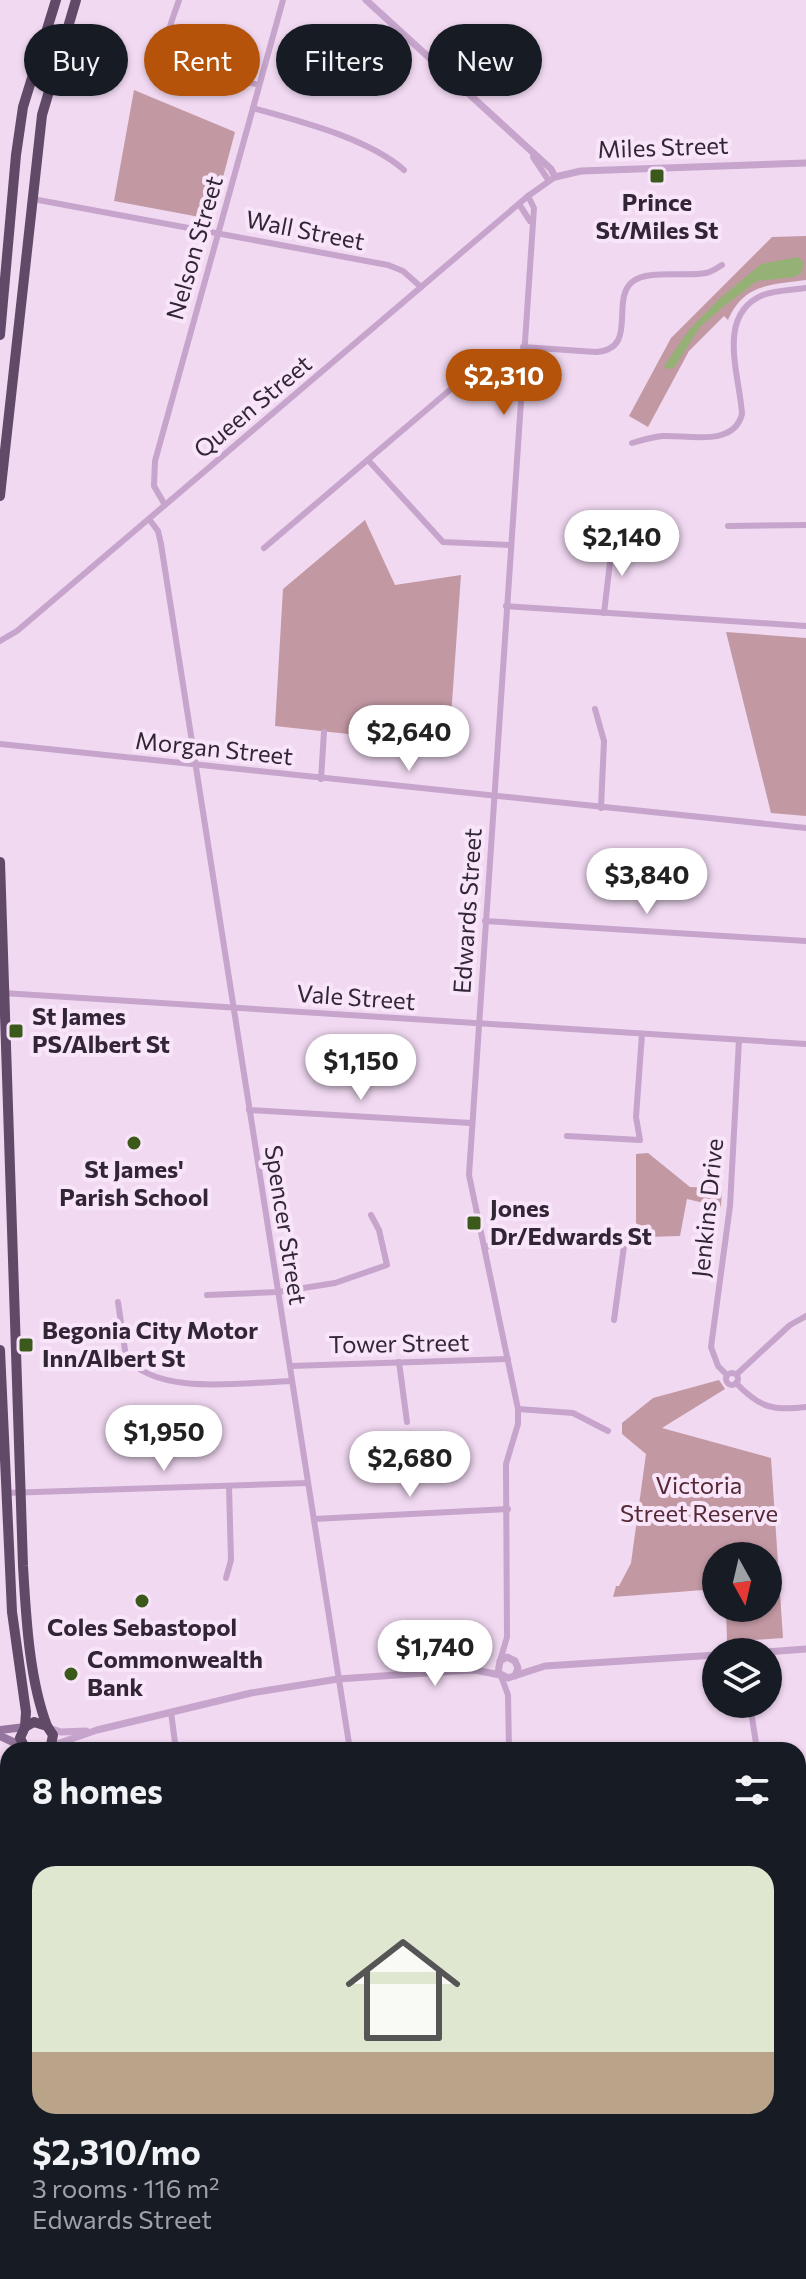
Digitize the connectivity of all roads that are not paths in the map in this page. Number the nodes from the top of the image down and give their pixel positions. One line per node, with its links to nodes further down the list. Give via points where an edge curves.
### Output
1 (56, 0): 21 (highway, via 23,107)
2 (76, 0): 14 (highway, via 42,115)
3 (179, 0): 6 (street)
4 (283, 0): 7 (street, Nelson Street)
5 (366, 0): 12 (street, via 551,169)
6 (172, 24)
7 (260, 81)
8 (256, 96): 9 (street, Nelson Street)
9 (253, 108): 11 (street, via 324,129 385,155); 17 (street, Nelson Street)
10 (806, 163): 12 (street, Miles Street, via 588,171)
11 (404, 170)
12 (552, 179): 13 (street, Miles Street)
13 (528, 196): 15 (street, Queen Street); 16 (street, Edwards Street, via 534,206)
14 (33, 199): 17 (street, Wall Street); 22 (highway)
15 (519, 204): 16 (street, Edwards Street); 19 (street, Queen Street)
16 (531, 229): 24 (street, Edwards Street)
17 (218, 233): 19 (street, Wall Street, via 393,267); 29 (street, Nelson Street, via 154,468 155,488)
18 (722, 265): 24 (street, via 706,273 633,281 624,293 621,334 606,351)
19 (421, 287): 29 (street, Queen Street)
20 (806, 288): 26 (street, via 759,297 738,321 733,346 742,414 732,431)
21 (3, 307): 22 (highway); 23 (highway)
22 (20, 309): 28 (highway)
23 (0, 335)
24 (523, 347): 25 (street, Edwards Street)
25 (520, 391): 27 (street, via 452,388); 34 (street, Edwards Street)
26 (632, 443)
27 (368, 460): 34 (street, via 443,542); 35 (street)
28 (0, 496)
29 (165, 505): 30 (street, Queen Street)
30 (149, 519): 39 (street, Queen Street); 43 (street, Spencer Street, via 161,544)
31 (806, 525): 32 (street)
32 (728, 526)
33 (623, 527): 37 (street, via 614,529)
34 (510, 545): 36 (street, Edwards Street)
35 (264, 548)
36 (506, 606): 37 (street); 45 (street, Edwards Street)
37 (604, 613): 38 (street)
38 (806, 626)
39 (0, 641)
40 (595, 709): 46 (street, via 605,743)
41 (324, 732): 44 (street)
42 (0, 744): 43 (street, Morgan Street)
43 (197, 765): 44 (street, Morgan Street); 52 (street, Spencer Street)
44 (321, 779): 45 (street, Morgan Street)
45 (494, 797): 46 (street, Morgan Street); 49 (street, Edwards Street)
46 (601, 808): 47 (street, Morgan Street)
47 (806, 828)
48 (0, 862): 51 (highway)
49 (485, 921): 50 (street); 53 (street, Edwards Street)
50 (806, 941)
51 (2, 993): 52 (street, Vale Street); 68 (highway)
52 (235, 1007): 53 (street, Vale Street); 57 (street, Spencer Street)
53 (479, 1024): 54 (street, Vale Street); 58 (street, Edwards Street)
54 (642, 1034): 55 (street, Vale Street); 59 (street, via 636,1117 640,1140)
55 (739, 1040): 56 (street, Vale Street); 73 (street, Jenkins Drive, via 730,1206 711,1347 716,1364)
56 (806, 1044)
57 (249, 1110): 58 (street); 62 (street, Spencer Street)
58 (471, 1123): 61 (street, Edwards Street, via 469,1175)
59 (567, 1136)
60 (371, 1215): 62 (street, via 387,1265 348,1280)
61 (484, 1247): 66 (street, via 540,1236 625,1239); 69 (street, Edwards Street)
62 (278, 1292): 63 (street); 71 (street, Spencer Street)
63 (207, 1295)
64 (118, 1302): 74 (street, via 126,1357 146,1372 183,1383)
65 (806, 1316): 72 (street)
66 (614, 1320)
67 (0, 1354): 68 (street); 82 (highway)
68 (16, 1356): 83 (highway)
69 (508, 1359): 70 (street, Tower Street); 77 (street, Edwards Street)
70 (399, 1362): 71 (street, Tower Street); 78 (street)
71 (290, 1366): 74 (street, Spencer Street)
72 (737, 1374): 73 (street); 75 (street)
73 (727, 1375): 75 (street, via 727,1383)
74 (292, 1381): 80 (street, Spencer Street)
75 (736, 1383): 76 (street, via 767,1407)
76 (806, 1407)
77 (518, 1409): 79 (street, via 573,1413); 84 (street, Edwards Street, via 507,1460)
78 (407, 1422)
79 (608, 1431)
80 (308, 1483): 81 (street); 85 (street, Spencer Street)
81 (229, 1486): 83 (street); 86 (street, via 231,1560)
82 (5, 1493): 83 (street); 101 (highway)
83 (20, 1493): 102 (highway, via 25,1606)
84 (508, 1509): 85 (street); 87 (street, Edwards Street)
85 (314, 1519): 97 (street, Spencer Street)
86 (226, 1578)
87 (507, 1637): 91 (street, Edwards Street); 92 (street, Edwards Street)
88 (806, 1649): 89 (street)
89 (782, 1651)
90 (702, 1656): 93 (street)
91 (515, 1660): 92 (street); 93 (street); 96 (street)
92 (499, 1661): 94 (street); 95 (street)
93 (545, 1666): 96 (street)
94 (471, 1670): 95 (street); 97 (street)
95 (500, 1676): 96 (street); 98 (street)
96 (514, 1676): 98 (street)
97 (338, 1679): 99 (street); 109 (street, Spencer Street)
98 (508, 1698): 110 (street)
99 (171, 1712): 103 (street); 108 (street)
100 (752, 1718): 111 (street)
101 (25, 1727): 102 (highway, via 34,1722); 104 (main road); 105 (highway)
102 (48, 1727): 103 (street, via 61,1732); 106 (highway)
103 (97, 1730): 107 (street)
104 (0, 1733)
105 (22, 1742)
106 (51, 1742)
107 (67, 1742)
108 (175, 1742)
109 (349, 1742)
110 (509, 1742)
111 (756, 1742)

